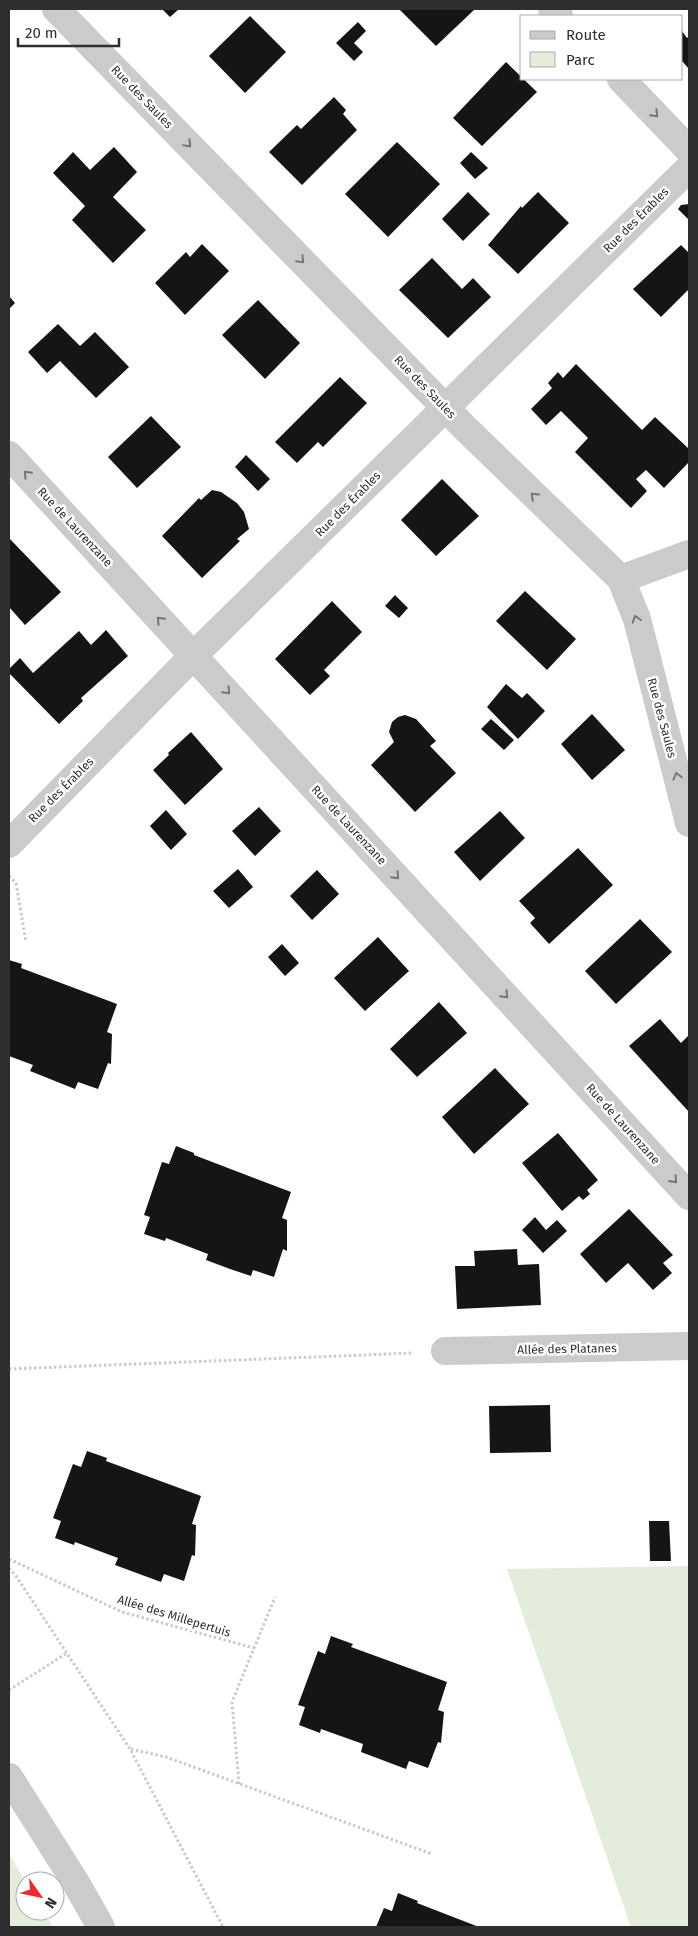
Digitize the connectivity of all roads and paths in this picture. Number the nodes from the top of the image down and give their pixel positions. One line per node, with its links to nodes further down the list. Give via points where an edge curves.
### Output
1 (56, 9): 5 (street, Rue des Saules, one-way to 5)
2 (622, 80): 3 (street, one-way to 3)
3 (689, 150)
4 (689, 168): 5 (street, Rue des Érables)
5 (446, 408): 8 (street, Rue des Saules, one-way to 5); 9 (street, Rue des Érables)
6 (9, 455): 9 (street, Rue de Laurenzane, one-way to 6)
7 (689, 554): 8 (street)
8 (621, 579): 10 (street, Rue des Saules, one-way to 8, via 636,619)
9 (193, 656): 11 (street, Rue des Érables); 14 (street, Rue de Laurenzane, one-way to 14)
10 (689, 823)
11 (9, 844)
12 (9, 875): 13 (path, via 16,883)
13 (26, 942)
14 (689, 1196)
15 (689, 1346): 16 (street, Allée des Platanes)
16 (445, 1352): 17 (path)
17 (9, 1369)
18 (9, 1559): 21 (path, Allée des Millepertuis, via 122,1612)
19 (9, 1568): 22 (path)
20 (275, 1597): 21 (path)
21 (254, 1648): 26 (path, via 232,1702)
22 (67, 1653): 23 (path); 24 (path)
23 (9, 1690)
24 (130, 1749): 26 (path, via 166,1757); 29 (path)
25 (9, 1777): 28 (street)
26 (239, 1784): 27 (path)
27 (432, 1854)
28 (100, 1927)
29 (223, 1927)

